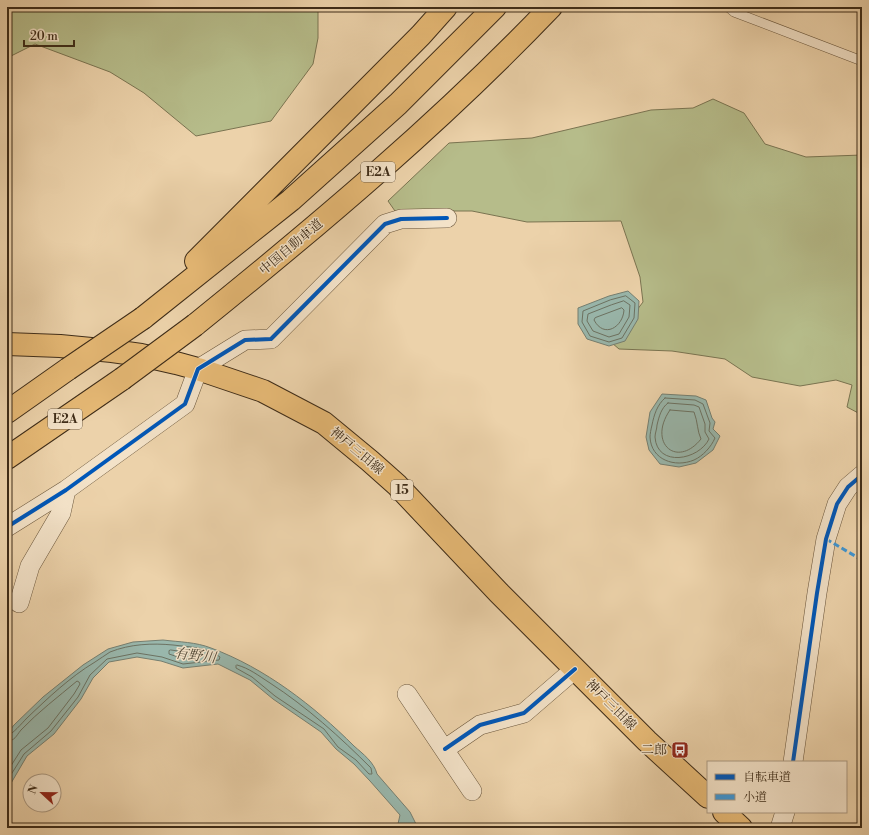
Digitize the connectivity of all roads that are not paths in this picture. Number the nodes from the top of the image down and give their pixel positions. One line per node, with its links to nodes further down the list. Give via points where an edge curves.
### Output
1 (446, 7): 7 (main road, via 212,244)
2 (495, 7): 7 (main road, E2A, via 398,104 291,200)
3 (551, 7): 11 (main road, 中国自動車道 / E2A, bridge, via 512,48 406,147 279,257 195,326)
4 (728, 7): 5 (lane, via 734,12)
5 (862, 61)
6 (447, 218): 9 (street, via 401,218 385,224 270,339 245,340)
7 (143, 318): 10 (main road, E2A, bridge)
8 (7, 344): 9 (main road, 神戸三田線 / 15, via 112,351)
9 (198, 368): 13 (street, via 185,404); 16 (main road, 神戸三田線 / 15, via 263,391 324,423 397,485)
10 (7, 412)
11 (7, 458)
12 (862, 475): 19 (street, via 848,487 837,504 826,539)
13 (66, 490): 14 (street); 15 (street, via 60,513 30,566)
14 (7, 527)
15 (19, 603)
16 (575, 669): 18 (street, via 524,713 480,725); 21 (main road, 神戸三田線 / 15)
17 (407, 694): 18 (street)
18 (445, 749): 20 (street)
19 (793, 761)
20 (472, 791)
21 (707, 796)
22 (725, 813): 24 (main road)
23 (784, 813): 25 (street)
24 (741, 828)
25 (780, 828)

